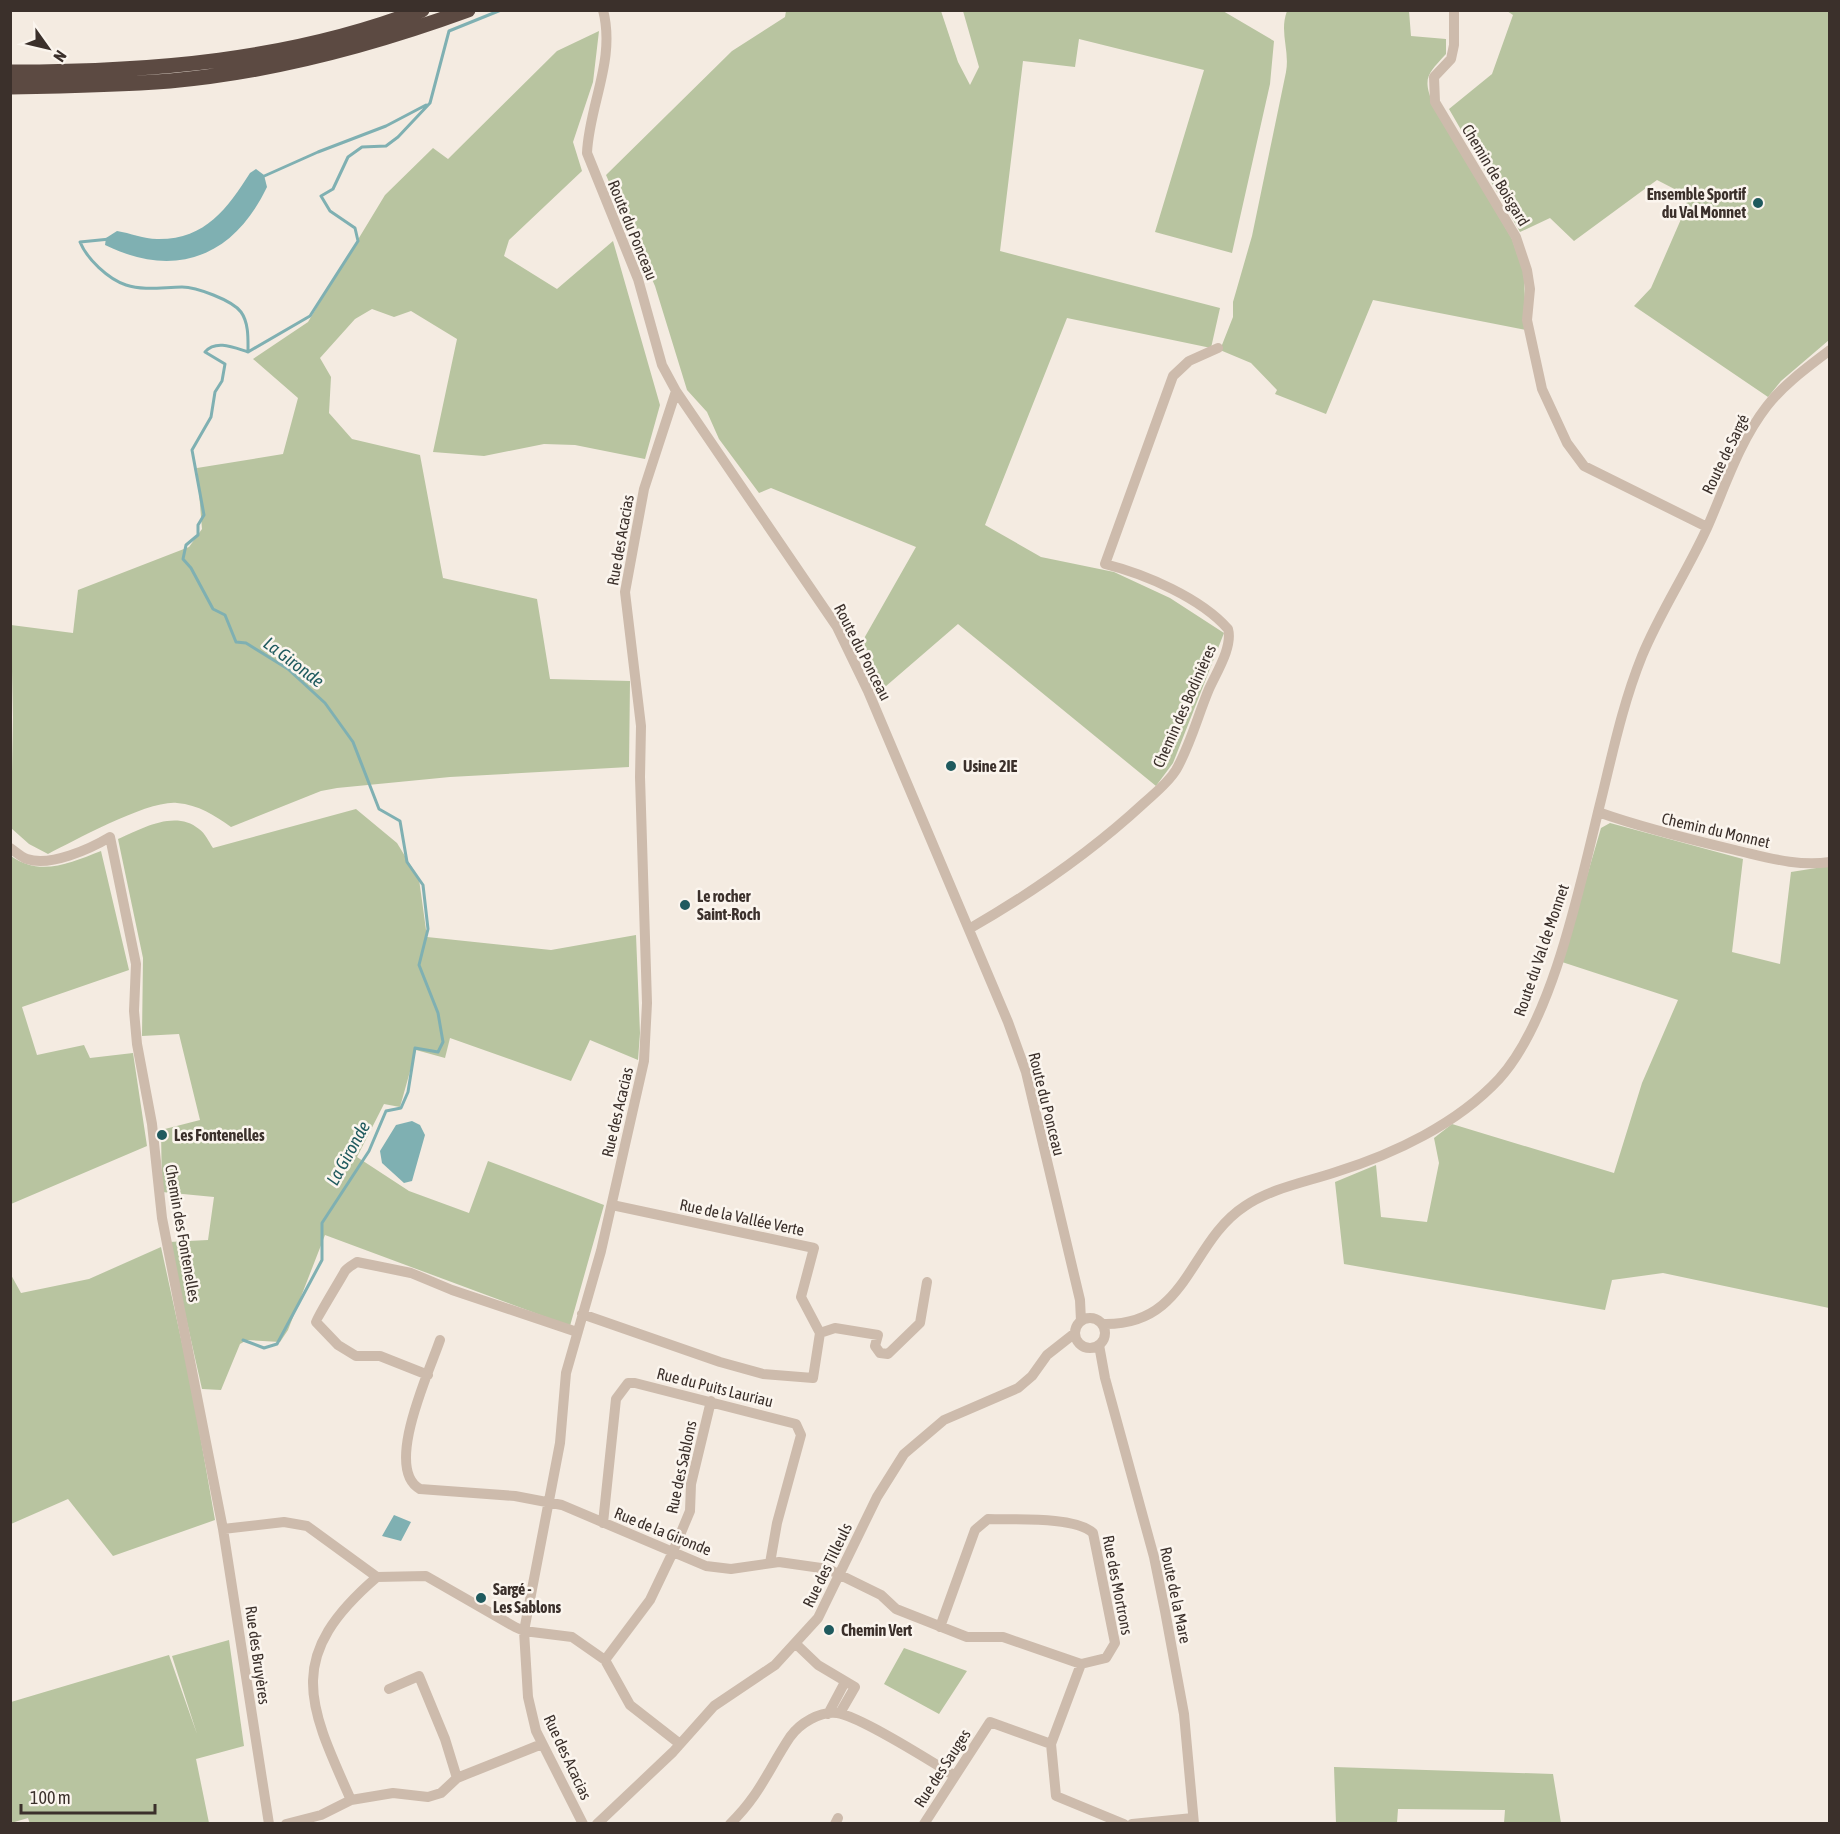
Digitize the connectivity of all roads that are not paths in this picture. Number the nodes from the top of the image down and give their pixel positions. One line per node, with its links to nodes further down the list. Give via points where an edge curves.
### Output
1 (422, 10): 5 (highway, via 375,29 249,57 173,68)
2 (468, 10): 6 (highway, via 344,50 246,70 172,81)
3 (603, 10): 9 (street, Route du Ponceau, via 606,55 587,153 638,279 663,365)
4 (1454, 10): 10 (street, Chemin de Boisgard, via 1454,45 1451,58 1434,77 1435,102 1516,237 1530,290 1527,320 1549,409 1584,466)
5 (10, 72)
6 (10, 87)
7 (1218, 348): 14 (street, Chemin des Bodinières, via 1189,361 1173,376 1106,564 1137,573 1173,591 1228,629 1230,636 1221,662 1176,770 1134,812 1083,852)
8 (1830, 350): 10 (street, Route de Sargé, via 1778,393 1755,422)
9 (676, 392): 14 (street, Route du Ponceau, via 837,627); 15 (street, Rue des Acacias, via 644,489 626,592 641,726 646,1033 635,1110)
10 (1707, 528): 11 (street, Route du Val de Monnet, via 1627,694)
11 (1598, 812): 13 (street, Chemin du Monnet, via 1646,829 1775,859 1804,865); 21 (street, Route du Val de Monnet, via 1581,882 1541,1007 1501,1077 1459,1113 1397,1148 1353,1167 1264,1194 1241,1208 1209,1242 1171,1299)
12 (10, 848): 30 (street, Chemin des Fontenelles, via 38,861 58,858 110,837 136,964 137,1044 152,1124 162,1218)
13 (1830, 862)
14 (969, 929): 17 (street, Route du Ponceau, via 1026,1072)
15 (612, 1205): 18 (street, Rue des Acacias); 23 (street, Rue de la Vallée Verte, via 814,1248 801,1297)
16 (927, 1282): 23 (street, via 920,1323 888,1354 880,1353 875,1346 878,1335 835,1328)
17 (1080, 1300): 19 (street, Route du Ponceau); 20 (street, Route du Ponceau)
18 (582, 1314): 22 (street, Rue des Acacias); 23 (street, via 763,1374 813,1378)
19 (1097, 1321): 20 (street, Route du Val de Monnet); 21 (street, Route du Val de Monnet); 26 (street, Route du Ponceau)
20 (1081, 1322): 24 (street)
21 (1122, 1324): 26 (street, Route du Val de Monnet)
22 (577, 1332): 28 (street, via 411,1273 357,1262 346,1269 316,1322 338,1345 356,1356 380,1356); 31 (street, Rue des Acacias, via 566,1373)
23 (820, 1333)
24 (1075, 1334): 26 (street); 27 (street, Rue des Tilleuls)
25 (440, 1340): 28 (street)
26 (1094, 1344): 27 (street); 53 (street, Route de la Mare, via 1154,1557 1184,1714)
27 (1054, 1349): 36 (street, Rue des Tilleuls, via 1018,1388 944,1420 904,1454 877,1497)
28 (428, 1375): 31 (street, Rue de la Gironde, via 407,1433 407,1475 412,1485 425,1490)
29 (711, 1401): 32 (street, Rue du Puits Lauriau, via 635,1383 622,1388 616,1399); 34 (street, Rue des Sablons, via 691,1484 690,1510); 35 (street, Rue du Puits Lauriau, via 789,1420 800,1430)
30 (215, 1491): 33 (street, Rue des Bruyères)
31 (550, 1502): 32 (street, Rue de la Gironde); 39 (street, Rue des Acacias)
32 (603, 1523): 34 (street, Rue de la Gironde)
33 (223, 1529): 37 (street, via 284,1522 307,1526); 54 (street, Rue des Bruyères)
34 (672, 1554): 35 (street, Rue de la Gironde, via 718,1568); 41 (street, Rue des Sablons, via 650,1600)
35 (770, 1563): 36 (street, Rue de la Gironde, via 808,1565)
36 (839, 1574): 38 (street, via 881,1595 896,1609); 40 (street, Rue des Tilleuls, via 818,1618)
37 (377, 1577): 39 (street, via 426,1576); 52 (street, via 347,1604 327,1630 312,1679 317,1718)
38 (940, 1627): 42 (street, via 967,1637 1003,1637); 42 (street, Rue des Mortrons, via 975,1530 982,1522 988,1519 1083,1526 1096,1538 1115,1643 1106,1658)
39 (524, 1631): 41 (street, via 572,1637); 47 (street, Rue des Acacias, via 528,1698)
40 (796, 1644): 43 (street, via 818,1665); 48 (street, Rue des Tilleuls, via 768,1671 714,1706)
41 (605, 1660): 48 (street, via 630,1706)
42 (1081, 1664): 49 (street)
43 (845, 1682): 45 (street, via 855,1687); 46 (street)
44 (389, 1689): 51 (street, via 419,1676)
45 (840, 1713): 46 (street); 50 (street)
46 (828, 1714): 58 (street, via 808,1721 792,1735 756,1797)
47 (542, 1744): 51 (street); 56 (street, Rue des Acacias)
48 (680, 1744): 57 (street, Rue des Tilleuls)
49 (1051, 1744): 50 (street, Rue des Sauges, via 990,1722); 60 (street, via 1056,1796)
50 (955, 1776): 59 (street, Rue des Sauges)
51 (457, 1778): 52 (street, via 441,1793 428,1797 393,1793)
52 (351, 1800): 55 (street, via 321,1815)
53 (1193, 1821): 61 (street)
54 (269, 1824)
55 (286, 1824)
56 (583, 1824)
57 (597, 1824)
58 (730, 1824)
59 (924, 1824)
60 (1124, 1824)
61 (1132, 1824)

